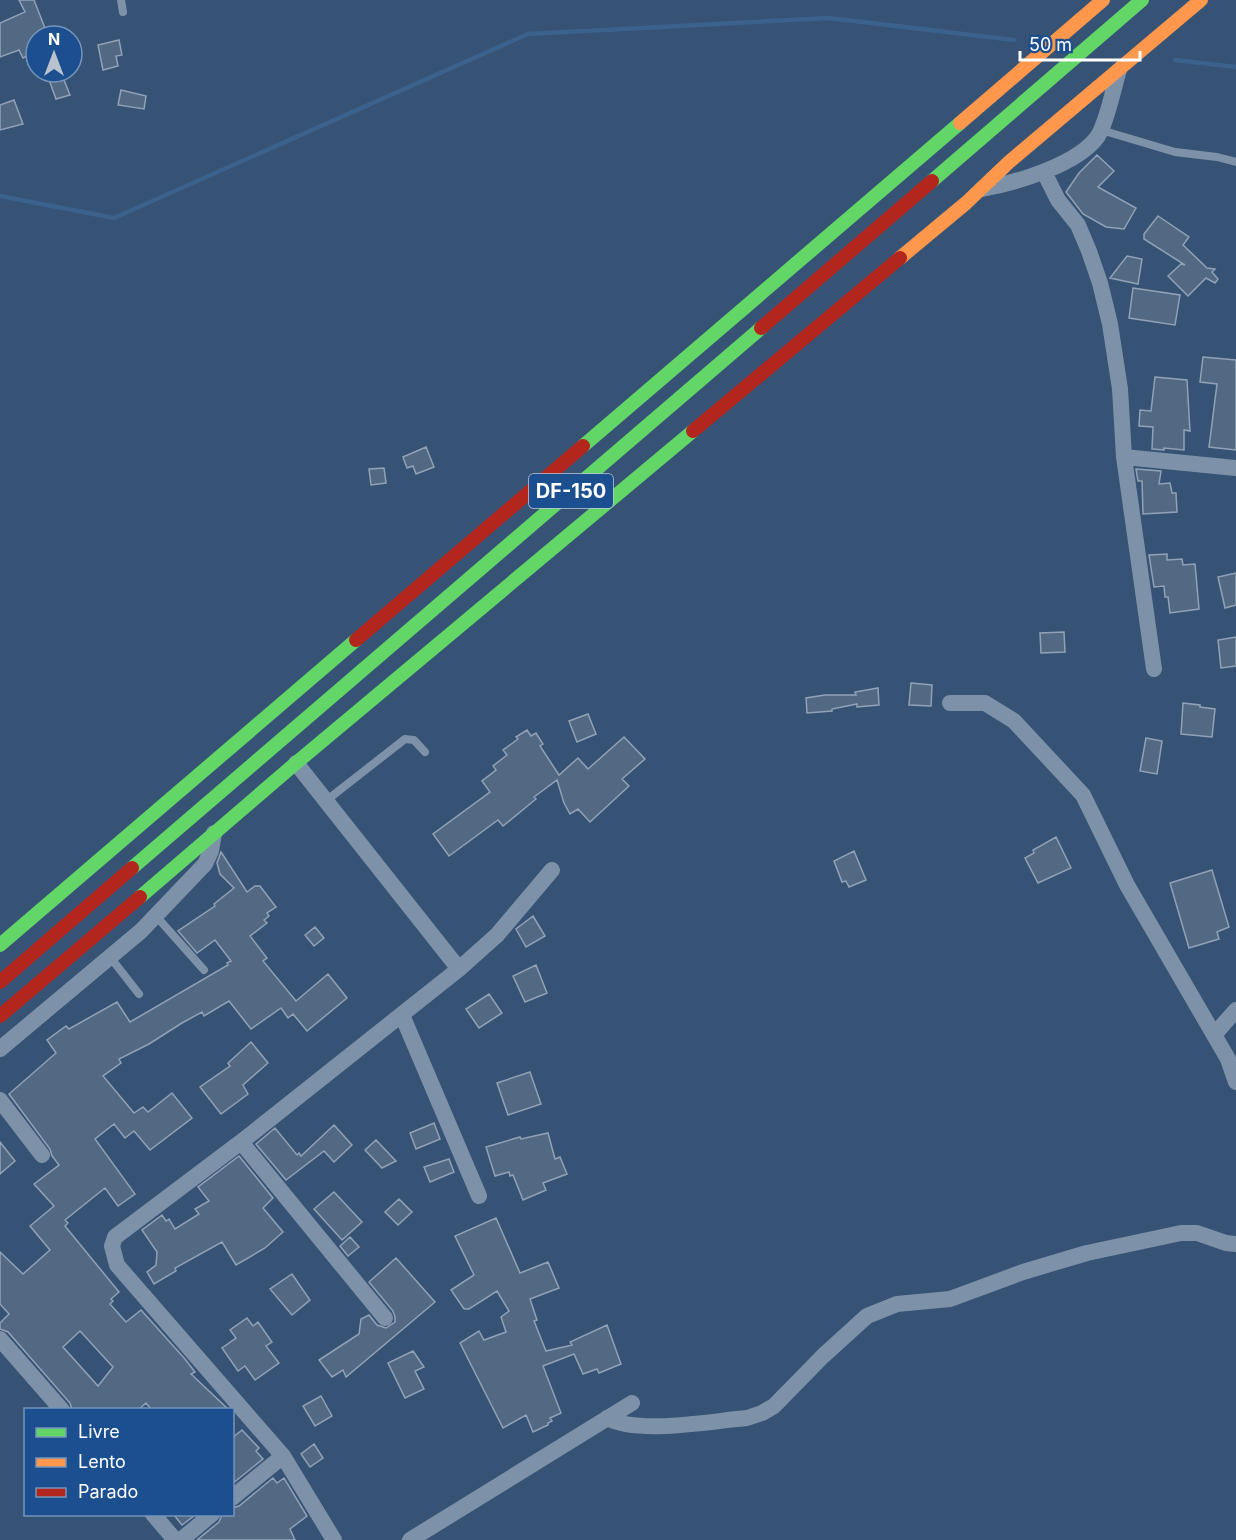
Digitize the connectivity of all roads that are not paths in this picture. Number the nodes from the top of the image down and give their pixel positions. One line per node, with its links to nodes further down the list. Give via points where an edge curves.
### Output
1 (121, 0): 5 (lane)
2 (1103, 0): 23 (main road, DF-150)
3 (1142, 0): 27 (main road, DF-150)
4 (1202, 0): 6 (main road)
5 (123, 12)
6 (1119, 69): 7 (street); 10 (main road)
7 (1100, 130): 8 (lane, via 1175,152); 9 (street, via 1084,150)
8 (1236, 162)
9 (1044, 172): 10 (street); 11 (street, via 1077,225 1100,283 1120,389)
10 (981, 189): 16 (main road)
11 (1124, 458): 12 (street); 13 (street)
12 (1236, 468)
13 (1154, 669)
14 (950, 703): 32 (street, via 985,703 1014,721 1083,795 1127,885)
15 (425, 752): 17 (lane, via 412,738 405,739)
16 (296, 763): 17 (street); 18 (main road)
17 (327, 800): 25 (street)
18 (214, 833): 20 (main road); 21 (street, via 205,864)
19 (552, 870): 25 (street, via 497,935)
20 (125, 910): 22 (street); 31 (main road)
21 (156, 916): 22 (street); 26 (lane)
22 (141, 931): 24 (street)
23 (0, 945)
24 (110, 957): 28 (lane); 33 (street)
25 (459, 969): 30 (street)
26 (204, 970)
27 (0, 982)
28 (139, 994)
29 (1236, 1010): 32 (street)
30 (402, 1015): 36 (street); 38 (street)
31 (0, 1016)
32 (1214, 1035): 34 (street)
33 (0, 1049)
34 (1236, 1082)
35 (0, 1100): 37 (street)
36 (241, 1142): 40 (street); 45 (street, via 122,1230 112,1246 117,1265)
37 (42, 1155)
38 (479, 1196)
39 (1236, 1244): 44 (street, via 1197,1233 1181,1233 1087,1253 950,1299 897,1304 867,1316 774,1406 747,1418 651,1426)
40 (385, 1318)
41 (0, 1339): 43 (street)
42 (632, 1403): 44 (street)
43 (60, 1408)
44 (607, 1418): 52 (street)
45 (283, 1456): 46 (street); 51 (street)
46 (234, 1496)
47 (154, 1516): 49 (street)
48 (211, 1516): 50 (street)
49 (175, 1540)
50 (181, 1540)
51 (334, 1540)
52 (410, 1540)

